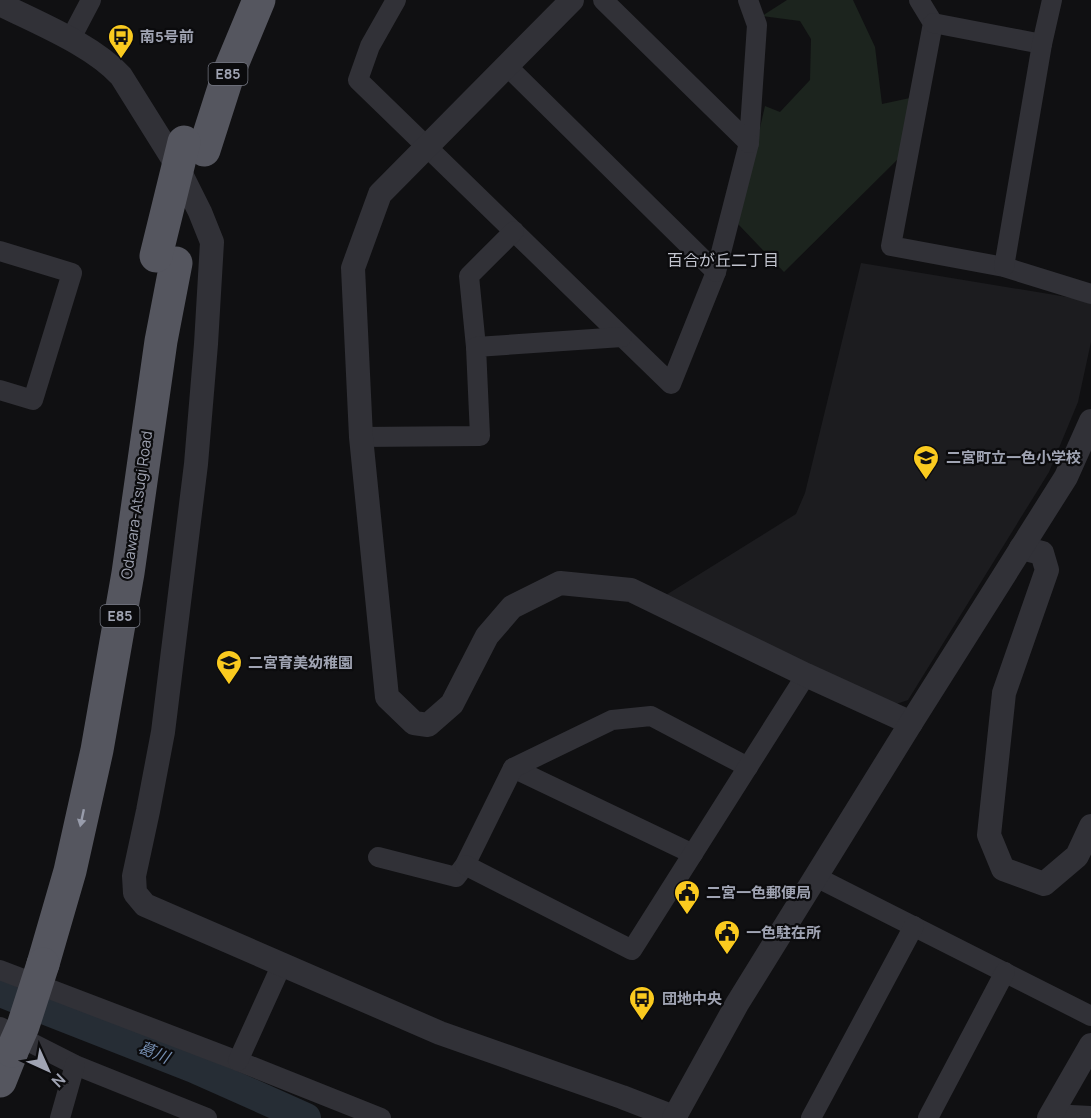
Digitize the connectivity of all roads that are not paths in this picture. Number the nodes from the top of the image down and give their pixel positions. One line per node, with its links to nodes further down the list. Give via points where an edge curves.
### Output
1 (91, 0): 12 (street)
2 (237, 0): 16 (highway, Odawara-Atsugi Road / E85, via 210,64)
3 (259, 0): 16 (highway, Odawara-Atsugi Road / E85)
4 (396, 0): 17 (street, via 370,46 358,80)
5 (572, 0): 14 (street)
6 (603, 0): 15 (street)
7 (748, 0): 15 (street, via 757,25)
8 (920, 0): 11 (street)
9 (1052, 0): 13 (street)
10 (0, 4): 12 (street)
11 (933, 23): 13 (street); 20 (street, via 891,246)
12 (70, 40): 40 (street, via 100,57 121,76 176,164 212,242 196,464 163,732 134,876 135,893 145,905)
13 (1042, 44): 20 (street)
14 (507, 66): 17 (street); 21 (street)
15 (749, 143): 21 (street)
16 (194, 146): 39 (highway, Odawara-Atsugi Road / E85, bridge, via 166,260 141,340 76,747)
17 (427, 146): 18 (street); 27 (street, via 380,194 352,268)
18 (514, 231): 23 (street); 24 (street, via 469,276)
19 (1, 256): 25 (street, via 72,273 33,400)
20 (1004, 267): 22 (street)
21 (716, 272): 23 (street, via 671,384)
22 (1091, 294)
23 (622, 337): 24 (street)
24 (476, 347): 27 (street, via 480,436)
25 (0, 390)
26 (1091, 421): 28 (street, via 1066,477)
27 (361, 437): 29 (street, via 387,697 414,723 428,725 452,704 487,636 512,607 560,583 631,590)
28 (1021, 548): 30 (street); 33 (street, via 1042,553 1047,570 1004,693 989,835 1003,869 1044,884 1077,856)
29 (806, 675): 30 (street); 31 (street)
30 (911, 723): 37 (street)
31 (748, 767): 32 (street, via 651,716 612,720); 34 (street)
32 (513, 768): 34 (street); 36 (street)
33 (1091, 826)
34 (693, 854): 36 (street, via 632,950)
35 (378, 857): 36 (street, via 456,877)
36 (465, 865)
37 (816, 877): 38 (street); 53 (street, via 737,1004)
38 (914, 926): 41 (street); 54 (street)
39 (22, 963): 43 (highway, Odawara-Atsugi Road / E85); 45 (street)
40 (282, 964): 45 (street); 53 (street, via 440,1032)
41 (1005, 972): 42 (street); 55 (street)
42 (1091, 1016)
43 (4, 1034): 46 (street); 47 (highway, Odawara-Atsugi Road / E85)
44 (1091, 1045): 48 (street)
45 (238, 1061): 52 (street)
46 (75, 1065): 50 (street); 51 (street)
47 (0, 1082)
48 (1050, 1116): 49 (street)
49 (1091, 1116)
50 (60, 1118)
51 (207, 1118)
52 (381, 1118)
53 (675, 1118)
54 (811, 1118)
55 (928, 1118)

